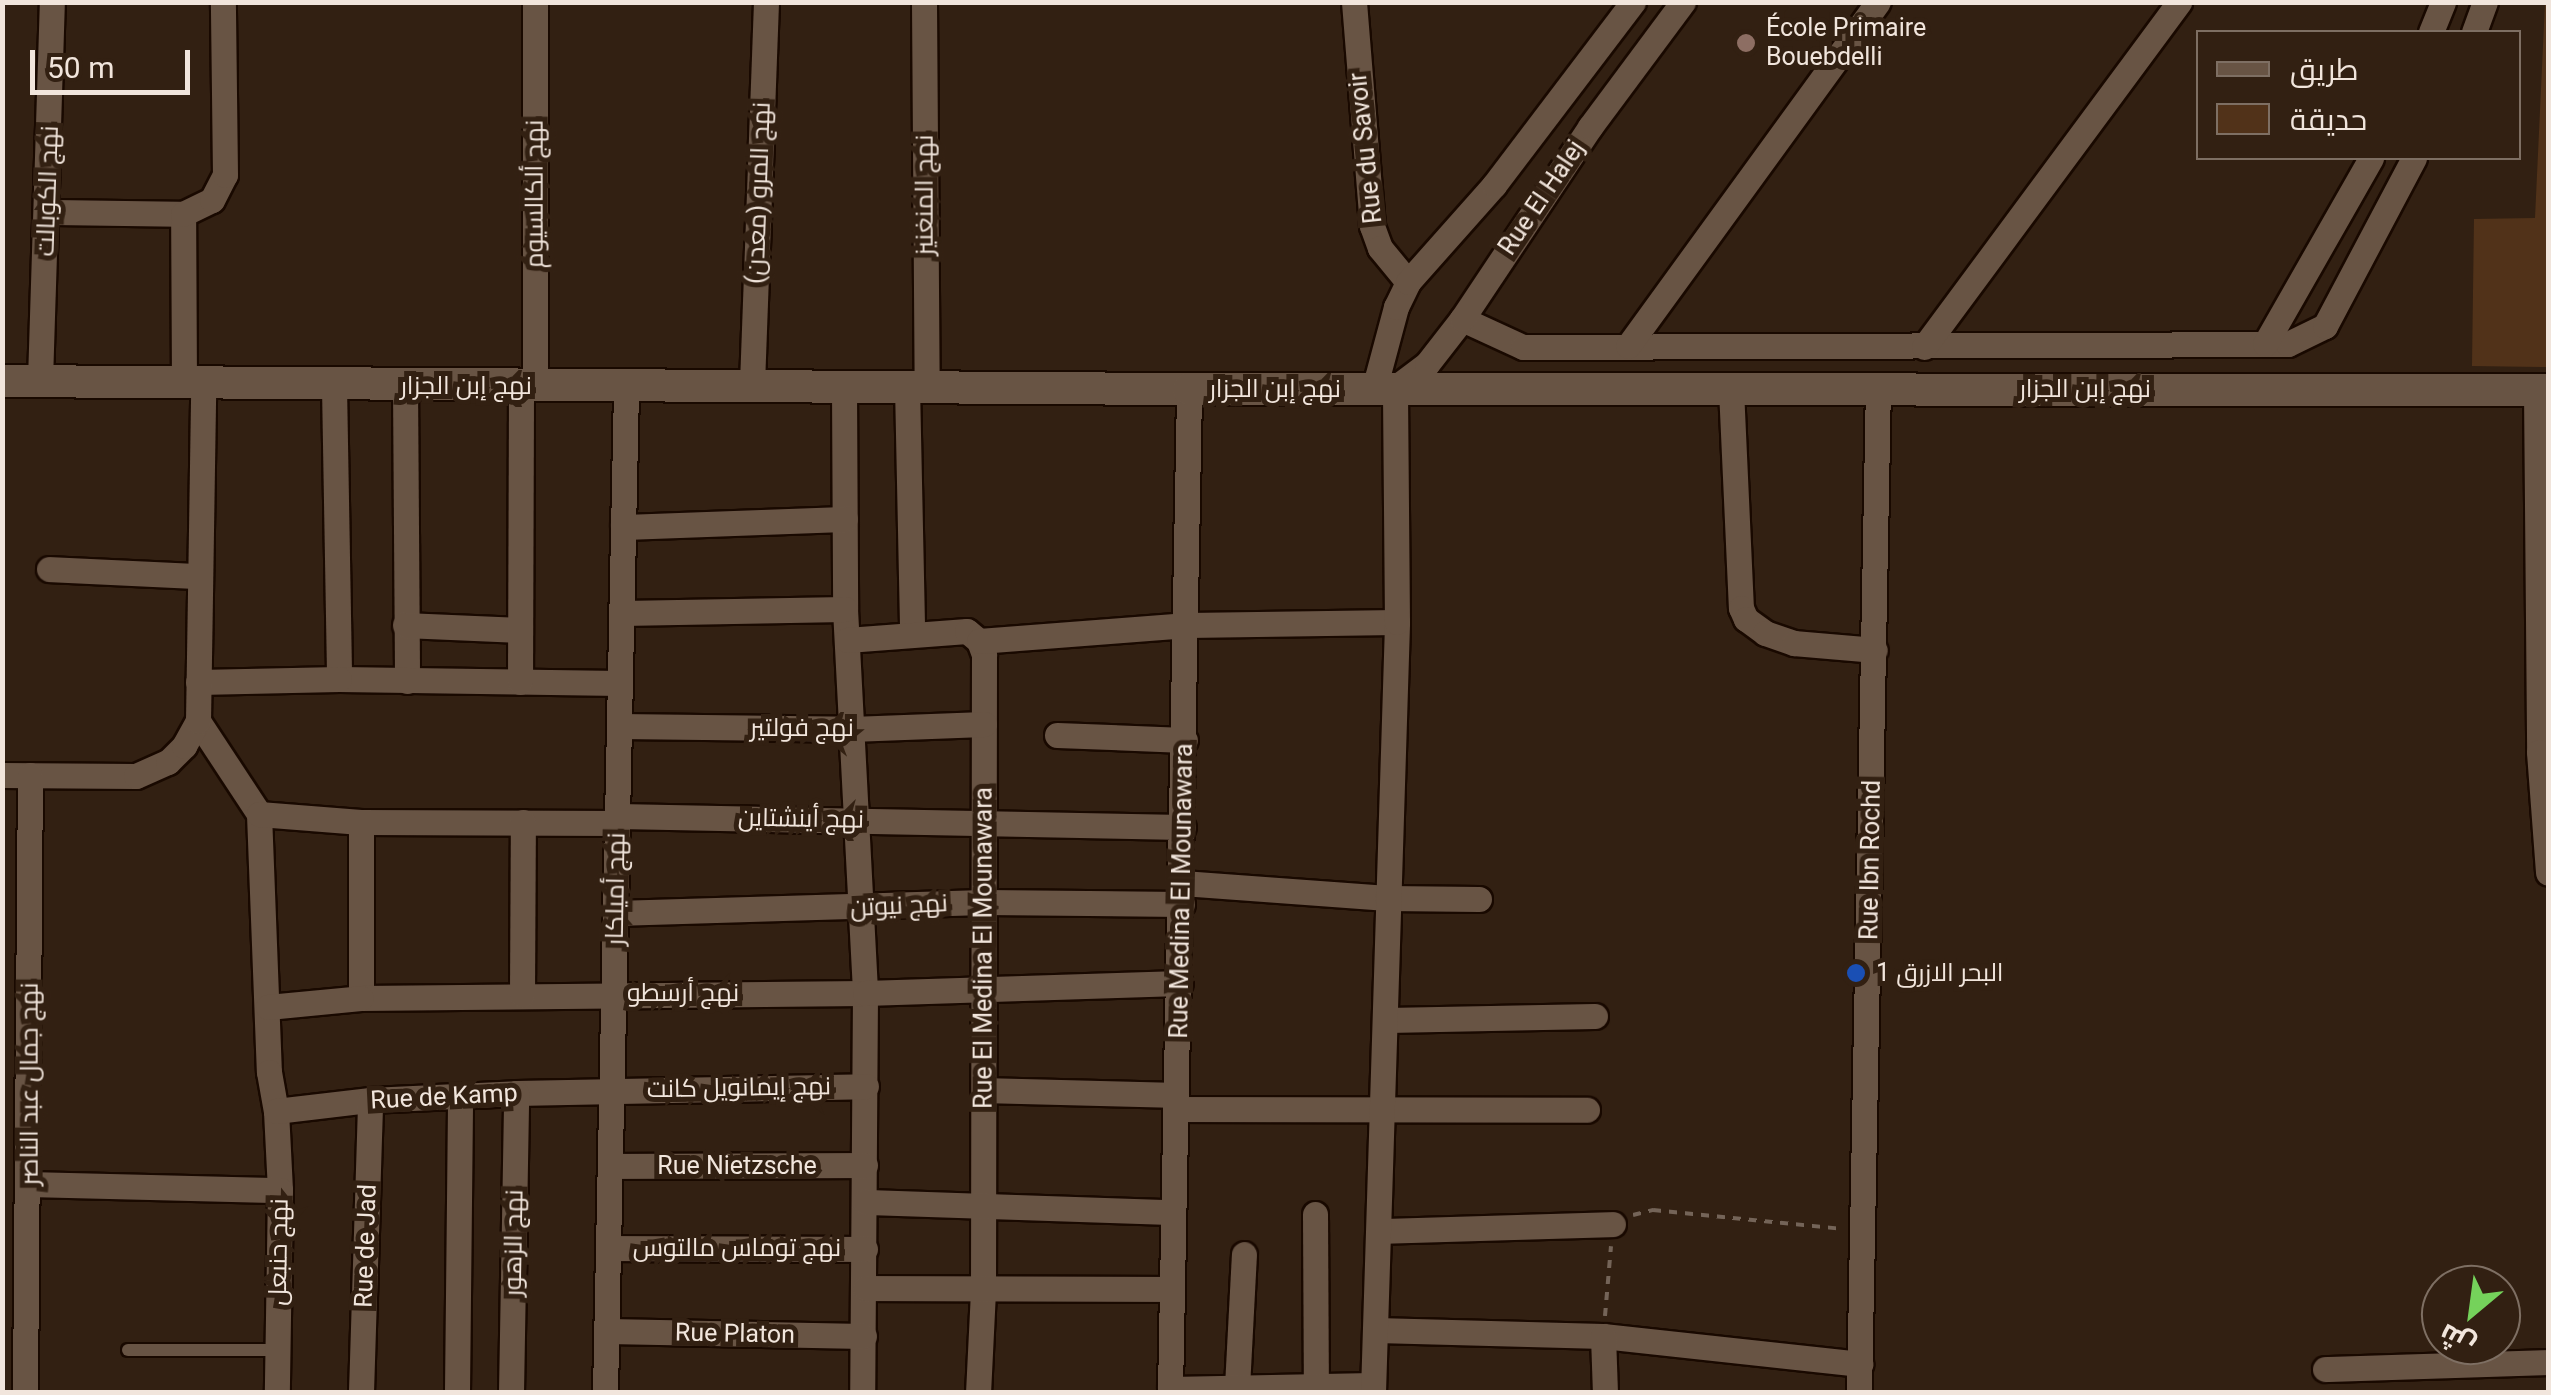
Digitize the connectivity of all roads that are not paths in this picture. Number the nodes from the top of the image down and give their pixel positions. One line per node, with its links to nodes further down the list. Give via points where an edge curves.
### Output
1 (52, 2): 17 (street, نهج الكوبالت)
2 (224, 2): 18 (street, via 225,175 212,200)
3 (534, 2): 30 (street, نهج ألكالسيوم)
4 (766, 2): 27 (street, نهج المرو (معدن))
5 (924, 2): 32 (street, نهج المنغنيز)
6 (1354, 2): 19 (street, Rue du Savoir, via 1372,226 1380,248)
7 (1633, 2): 19 (street, Rue El Halej, via 1494,185)
8 (1683, 2): 20 (street, Rue El Halej, via 1590,126)
9 (1878, 2): 22 (street)
10 (2179, 2): 23 (street)
11 (2443, 2): 13 (street)
12 (2485, 2): 14 (street)
13 (2433, 30)
14 (2475, 30)
15 (2370, 160): 21 (street)
16 (2413, 160): 21 (street, via 2324,326 2288,344)
17 (48, 212): 18 (street); 25 (street, نهج الكوبالت)
18 (183, 214): 26 (street)
19 (1408, 282): 34 (street, Rue El Halej, via 1396,308)
20 (1462, 319): 22 (street, via 1523,347); 34 (street, Rue El Halej, via 1427,364)
21 (2265, 344): 23 (street)
22 (1628, 346): 23 (street)
23 (1924, 347)
24 (2, 380): 25 (street, نهج إبن الجزار)
25 (40, 380): 26 (street, نهج إبن الجزار)
26 (193, 384): 29 (street, نهج إبن الجزار); 42 (street)
27 (752, 384): 31 (street, نهج إبن الجزار); 33 (street, نهج إبن الجزار)
28 (405, 385): 29 (street, نهج إبن الجزار); 30 (street, نهج إبن الجزار); 47 (street)
29 (334, 386): 53 (street)
30 (528, 386): 31 (street, نهج إبن الجزار); 48 (street, نهج ألكالسيوم)
31 (626, 386): 40 (street, نهج أميلكار)
32 (917, 386): 33 (street, نهج إبن الجزار); 37 (street, نهج إبن الجزار); 49 (street, نهج المنغنيز)
33 (844, 388): 39 (street)
34 (1384, 388): 36 (street, نهج إبن الجزار); 37 (street, نهج إبن الجزار); 45 (street)
35 (1878, 388): 36 (street, نهج إبن الجزار); 38 (street, نهج إبن الجزار); 52 (street, Rue Ibn Rochd)
36 (1731, 389): 52 (street, via 1740,608 1746,619 1794,643)
37 (1189, 390): 46 (street, Rue Medina El Mounawara)
38 (2542, 390): 64 (street)
39 (844, 519): 40 (street); 43 (street)
40 (624, 527): 44 (street, نهج أميلكار)
41 (50, 569): 42 (street)
42 (199, 576): 55 (street)
43 (845, 609): 44 (street); 50 (street)
44 (622, 613): 57 (street, نهج أميلكار)
45 (1397, 622): 46 (street); 76 (street)
46 (1187, 624): 51 (street); 63 (street, Rue Medina El Mounawara)
47 (404, 625): 48 (street); 54 (street)
48 (520, 630): 56 (street, نهج ألكالسيوم)
49 (912, 633): 50 (street); 51 (street, via 967,631)
50 (846, 640): 61 (street)
51 (979, 641): 59 (street, Rue El Medina El Mounawara)
52 (1875, 650): 123 (street, Rue Ibn Rochd)
53 (339, 680): 54 (street); 55 (street)
54 (407, 681): 56 (street)
55 (198, 682): 58 (street)
56 (520, 682): 57 (street)
57 (620, 683): 60 (street, نهج أميلكار)
58 (198, 721): 66 (street, via 168,762 136,776); 67 (street)
59 (984, 724): 61 (street, نهج فولتير); 70 (street, Rue El Medina El Mounawara)
60 (619, 726): 61 (street, نهج فولتير); 68 (street, نهج أميلكار)
61 (852, 728): 69 (street)
62 (1057, 734): 63 (street)
63 (1185, 740): 73 (street, Rue Medina El Mounawara)
64 (2544, 751): 74 (street)
65 (2, 775): 66 (street)
66 (30, 775): 102 (street, نهج جمال عبد الناصر)
67 (259, 814): 71 (street, نهج أينشتاين); 87 (street, نهج حنبعل)
68 (617, 819): 69 (street, نهج أينشتاين); 72 (street, نهج أينشتاين); 80 (street, نهج أميلكار)
69 (857, 820): 70 (street, نهج أينشتاين); 79 (street)
70 (985, 821): 73 (street, نهج أينشتاين); 78 (street, Rue El Medina El Mounawara)
71 (360, 822): 72 (street, نهج أينشتاين); 86 (street)
72 (523, 822): 85 (street)
73 (1183, 826): 75 (street, Rue Medina El Mounawara)
74 (2548, 872)
75 (1182, 893): 76 (street, نهج نيوتن); 78 (street, نهج نيوتن); 81 (street, Rue Medina El Mounawara)
76 (1387, 898): 77 (street, نهج نيوتن); 89 (street)
77 (1479, 899)
78 (984, 902): 79 (street, نهج نيوتن); 82 (street, Rue El Medina El Mounawara)
79 (861, 909): 80 (street, نهج نيوتن); 83 (street)
80 (615, 913): 84 (street, نهج أميلكار)
81 (1180, 983): 82 (street, نهج أرسطو); 96 (street, Rue Medina El Mounawara)
82 (984, 988): 83 (street, نهج أرسطو); 92 (street, Rue El Medina El Mounawara)
83 (864, 993): 84 (street, نهج أرسطو); 90 (street)
84 (614, 994): 85 (street, نهج أرسطو); 91 (street, نهج أميلكار)
85 (522, 995): 86 (street, نهج أرسطو)
86 (361, 998): 87 (street, نهج أرسطو)
87 (268, 1007): 98 (street, نهج حنبعل)
88 (1595, 1016): 89 (street)
89 (1386, 1020): 99 (street)
90 (866, 1086): 91 (street, نهج إيمانويل كانت); 100 (street)
91 (612, 1090): 93 (street, Rue de Kamp); 101 (street, نهج أميلكار)
92 (984, 1090): 96 (street); 105 (street, Rue El Medina El Mounawara)
93 (516, 1093): 94 (street, Rue de Kamp); 133 (street, نهج الزهور)
94 (460, 1096): 95 (street, Rue de Kamp); 132 (street)
95 (370, 1100): 98 (street, Rue de Kamp); 131 (street, Rue de Jad)
96 (1176, 1102): 99 (street); 106 (street, Rue Medina El Mounawara)
97 (1587, 1110): 99 (street)
98 (276, 1111): 103 (street, نهج حنبعل)
99 (1384, 1112): 109 (street)
100 (865, 1165): 101 (street, Rue Nietzsche); 104 (street)
101 (610, 1166): 110 (street, نهج أميلكار)
102 (30, 1184): 103 (street); 129 (street, نهج جمال عبد الناصر)
103 (280, 1190): 121 (street, نهج حنبعل)
104 (865, 1202): 105 (street); 111 (street)
105 (983, 1208): 106 (street); 115 (street, Rue El Medina El Mounawara)
106 (1173, 1212): 114 (street, Rue Medina El Mounawara)
107 (1316, 1214): 125 (street)
108 (1613, 1224): 109 (street)
109 (1380, 1232): 116 (street)
110 (608, 1248): 111 (street, نهج توماس مالتوس); 117 (street, نهج أميلكار)
111 (865, 1248): 113 (street)
112 (1244, 1254): 126 (street)
113 (865, 1288): 115 (street); 118 (street)
114 (1170, 1289): 115 (street); 128 (street, Rue Medina El Mounawara)
115 (983, 1291): 136 (street, Rue El Medina El Mounawara)
116 (1376, 1330): 119 (street); 127 (street)
117 (607, 1331): 118 (street, Rue Platon); 134 (street, نهج أميلكار)
118 (864, 1336): 135 (street)
119 (1604, 1336): 123 (street); 137 (street)
120 (128, 1350): 121 (lane)
121 (278, 1350): 130 (street, نهج حنبعل)
122 (2548, 1362): 124 (street)
123 (1860, 1364): 138 (street, Rue Ibn Rochd)
124 (2324, 1369)
125 (1316, 1386): 126 (street); 127 (street)
126 (1237, 1387): 128 (street)
127 (1373, 1388)
128 (1170, 1391)
129 (25, 1392)
130 (278, 1392)
131 (362, 1392)
132 (457, 1392)
133 (511, 1392)
134 (606, 1392)
135 (862, 1392)
136 (978, 1392)
137 (1604, 1392)
138 (1859, 1392)

